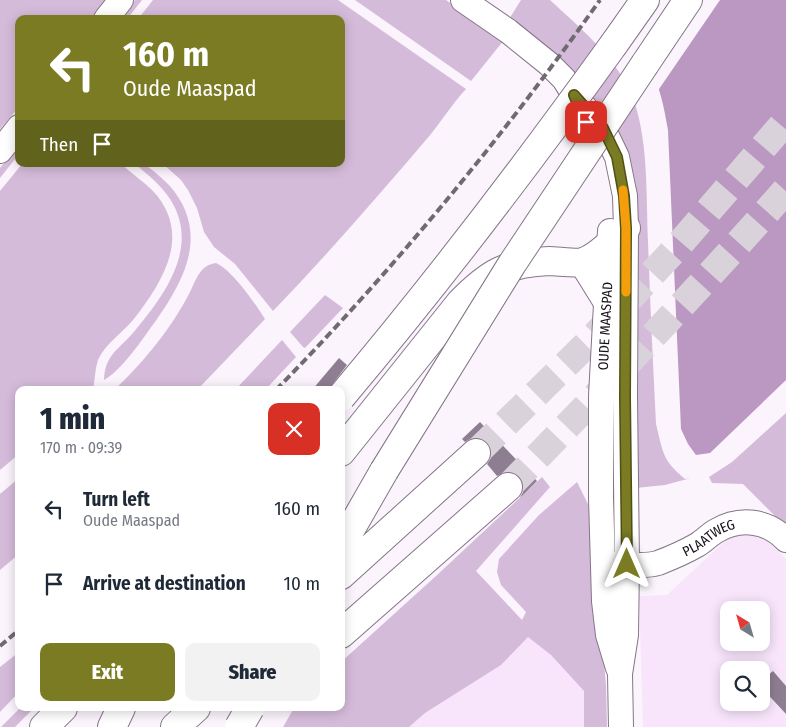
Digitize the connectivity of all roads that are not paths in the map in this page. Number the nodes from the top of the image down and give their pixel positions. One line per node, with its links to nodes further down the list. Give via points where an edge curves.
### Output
1 (121, 0): 5 (street)
2 (462, 0): 8 (street, OUDE MAASPAD, via 508,31 564,79 602,160 611,219)
3 (645, 0): 11 (highway, bridge, via 462,249)
4 (688, 0): 15 (highway, bridge, via 512,264 432,391)
5 (109, 15)
6 (15, 132): 7 (street)
7 (0, 151)
8 (618, 236): 9 (highway); 10 (street, OUDE MAASPAD); 18 (street, OUDE MAASPAD, via 625,397)
9 (583, 262): 10 (highway); 12 (highway, via 521,264 498,271 477,285)
10 (606, 299): 17 (street, OUDE MAASPAD, via 601,396)
11 (345, 392)
12 (345, 447)
13 (476, 453): 19 (highway)
14 (508, 487): 20 (highway)
15 (345, 539)
16 (786, 540): 18 (street, PLAATWEG, via 774,529 742,521 729,524 699,544 655,564)
17 (602, 563): 18 (street, PLAATWEG); 21 (street, via 608,635)
18 (627, 564): 21 (street, via 626,635)
19 (345, 571)
20 (345, 630)
21 (620, 674): 32 (street)
22 (60, 711): 27 (highway)
23 (120, 711): 28 (highway)
24 (193, 711): 29 (highway)
25 (248, 711): 31 (highway, bridge)
26 (254, 711): 30 (highway)
27 (44, 727)
28 (112, 727)
29 (175, 727)
30 (235, 727)
31 (240, 727)
32 (621, 727)

